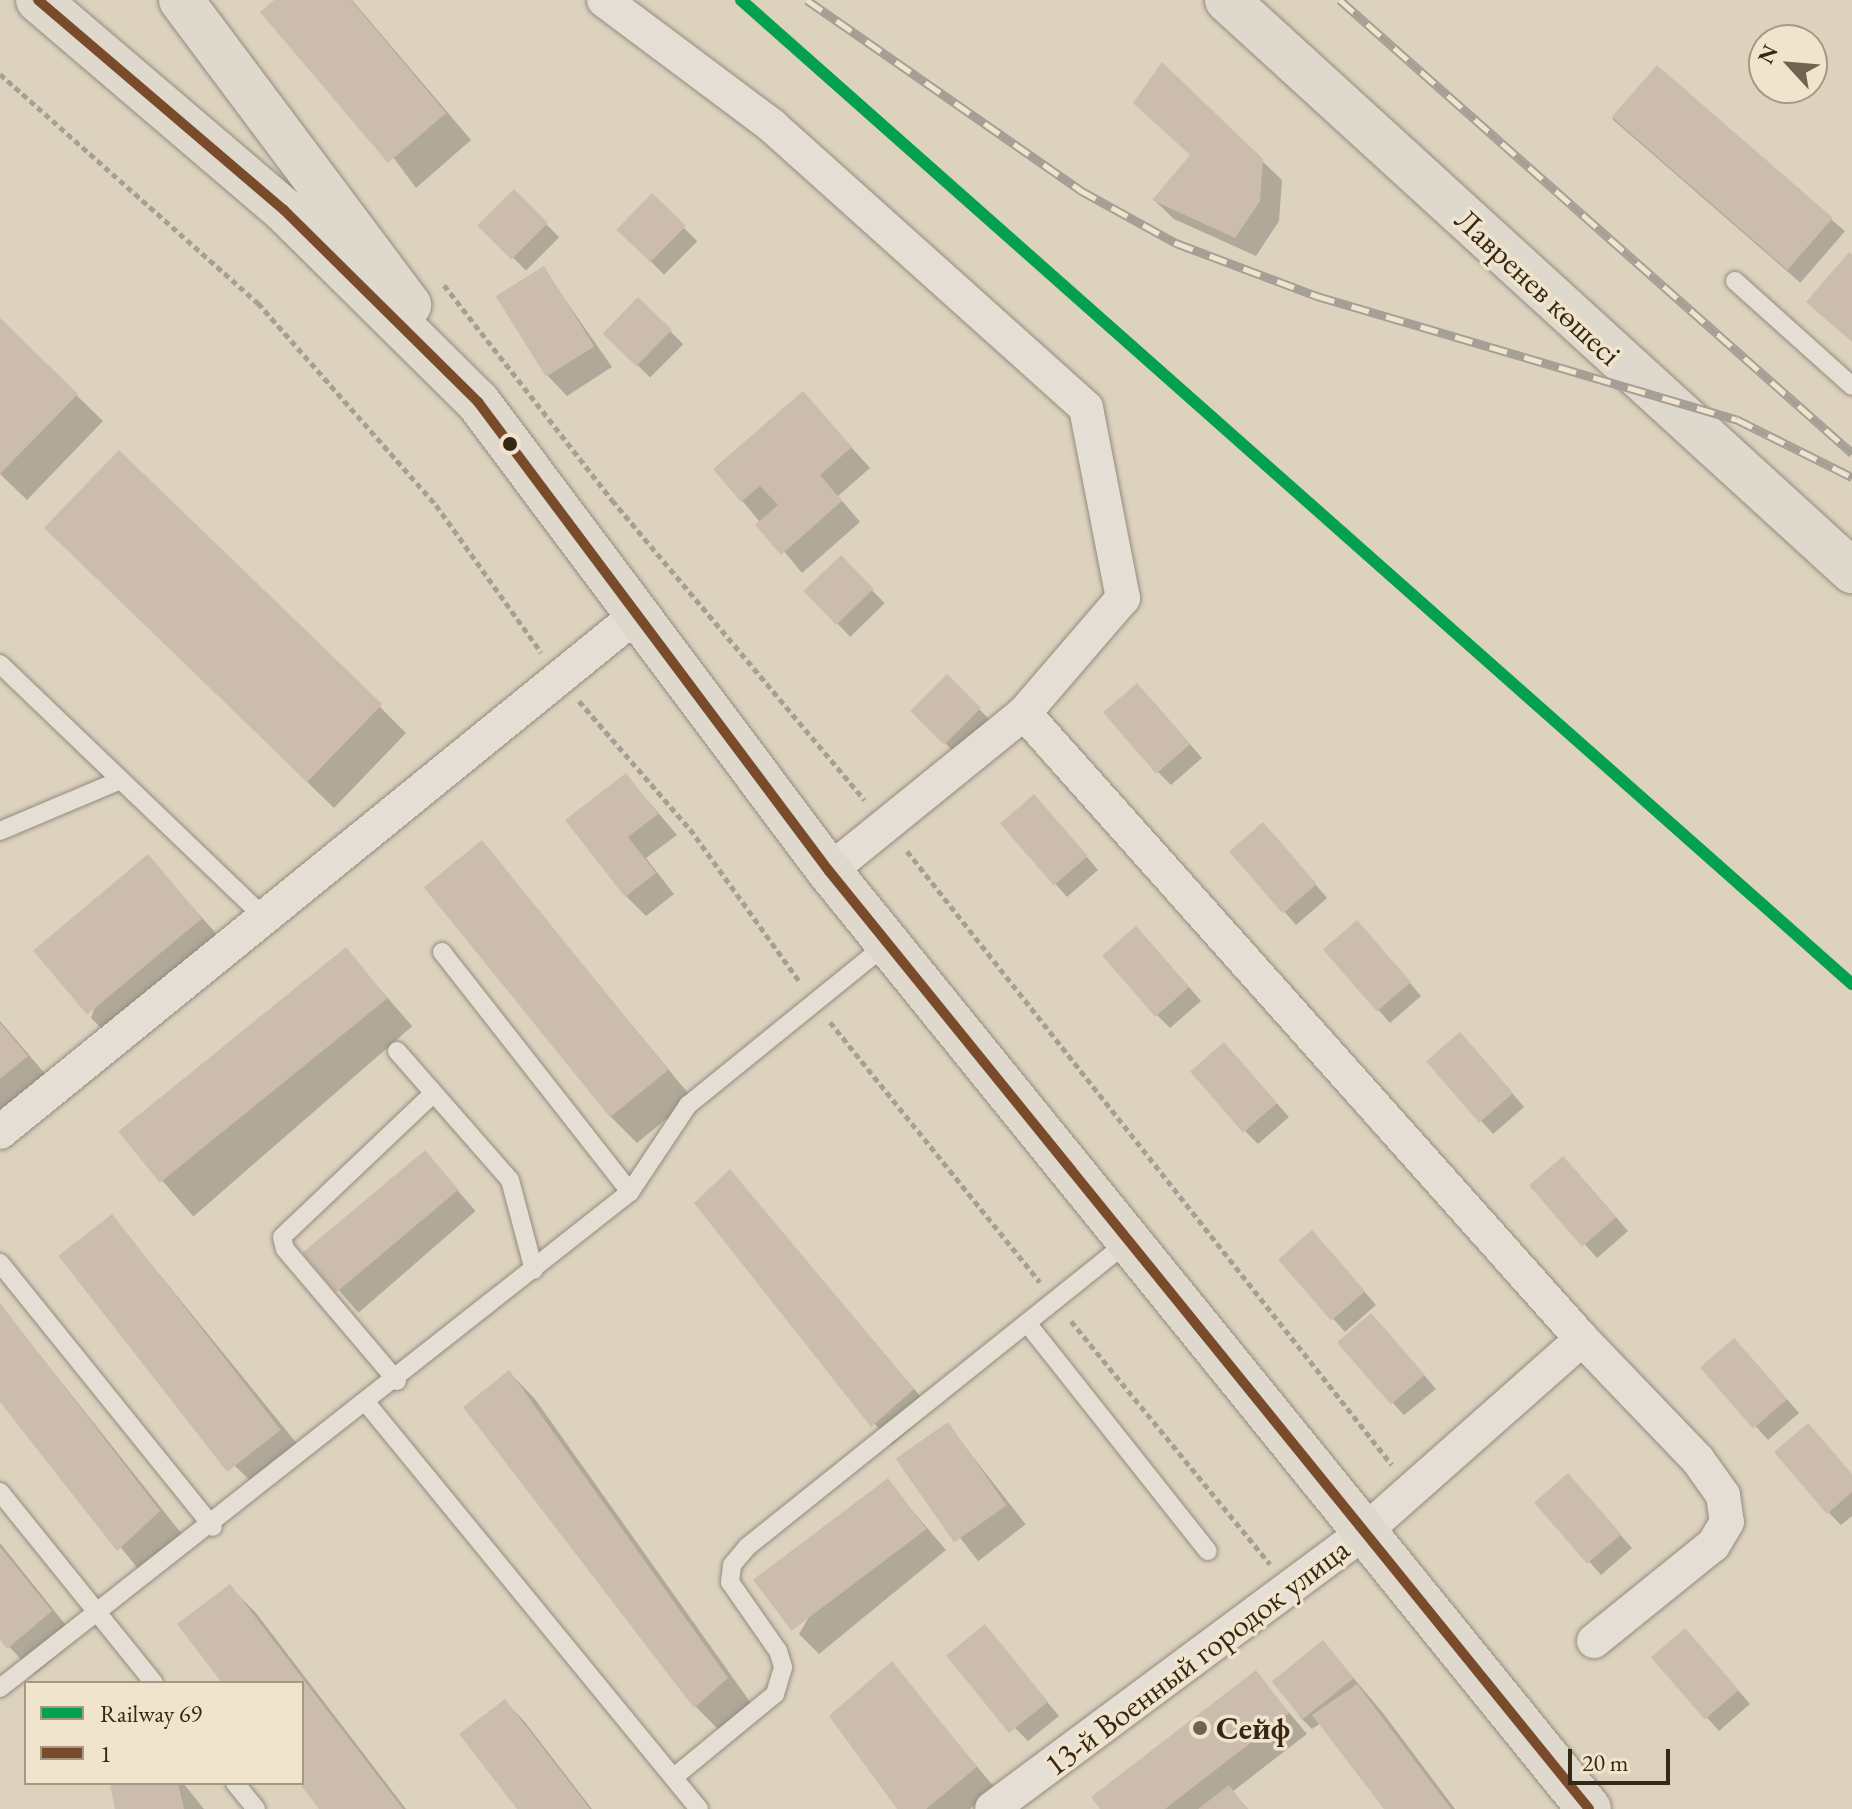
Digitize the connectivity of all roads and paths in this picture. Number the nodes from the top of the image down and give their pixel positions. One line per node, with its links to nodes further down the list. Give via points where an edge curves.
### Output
1 (38, 0): 9 (main road, via 284,210)
2 (181, 0): 9 (main road)
3 (604, 0): 14 (street, via 771,125 1086,408 1123,598)
4 (1227, 0): 10 (main road, Лавренев көшесі)
5 (0, 74): 13 (path, via 258,303 436,505)
6 (438, 278): 16 (path, via 612,500)
7 (1735, 281): 8 (lane)
8 (1852, 386)
9 (478, 402): 11 (main road)
10 (1852, 571)
11 (639, 613): 13 (street); 18 (main road)
12 (0, 664): 15 (lane)
13 (559, 679): 19 (street); 22 (path, via 690,829)
14 (1024, 713): 16 (street); 32 (street)
15 (121, 780): 17 (lane); 19 (lane)
16 (886, 825): 18 (street); 35 (path)
17 (0, 831)
18 (829, 871): 20 (main road)
19 (265, 918): 25 (street)
20 (887, 944): 22 (lane); 27 (main road)
21 (442, 952): 26 (lane)
22 (814, 1002): 26 (lane, via 688,1105); 30 (path)
23 (397, 1051): 24 (lane)
24 (434, 1093): 29 (lane, via 510,1180); 33 (lane, via 282,1237 285,1249)
25 (0, 1132)
26 (630, 1192): 29 (lane)
27 (1128, 1242): 30 (lane); 38 (main road)
28 (0, 1263): 37 (lane)
29 (534, 1270): 33 (lane)
30 (1055, 1300): 31 (lane); 40 (path)
31 (1027, 1323): 39 (lane); 45 (lane, via 732,1565 730,1582 783,1667 775,1694)
32 (1582, 1339): 35 (street, 13-й Военный городок улица); 42 (street, via 1698,1460 1723,1495 1727,1522 1713,1545)
33 (397, 1381): 34 (lane)
34 (368, 1405): 37 (lane); 45 (lane)
35 (1412, 1491): 38 (street, 13-й Военный городок улица)
36 (0, 1492): 41 (lane)
37 (213, 1527): 41 (lane)
38 (1363, 1533): 40 (street, 13-й Военный городок улица); 50 (main road)
39 (1208, 1551)
40 (1290, 1588): 49 (street, 13-й Военный городок улица)
41 (99, 1616): 43 (lane); 44 (lane)
42 (1594, 1641)
43 (152, 1681)
44 (0, 1687)
45 (674, 1777): 48 (lane)
46 (237, 1785): 47 (lane)
47 (256, 1809)
48 (699, 1809)
49 (992, 1809)
50 (1589, 1809)

